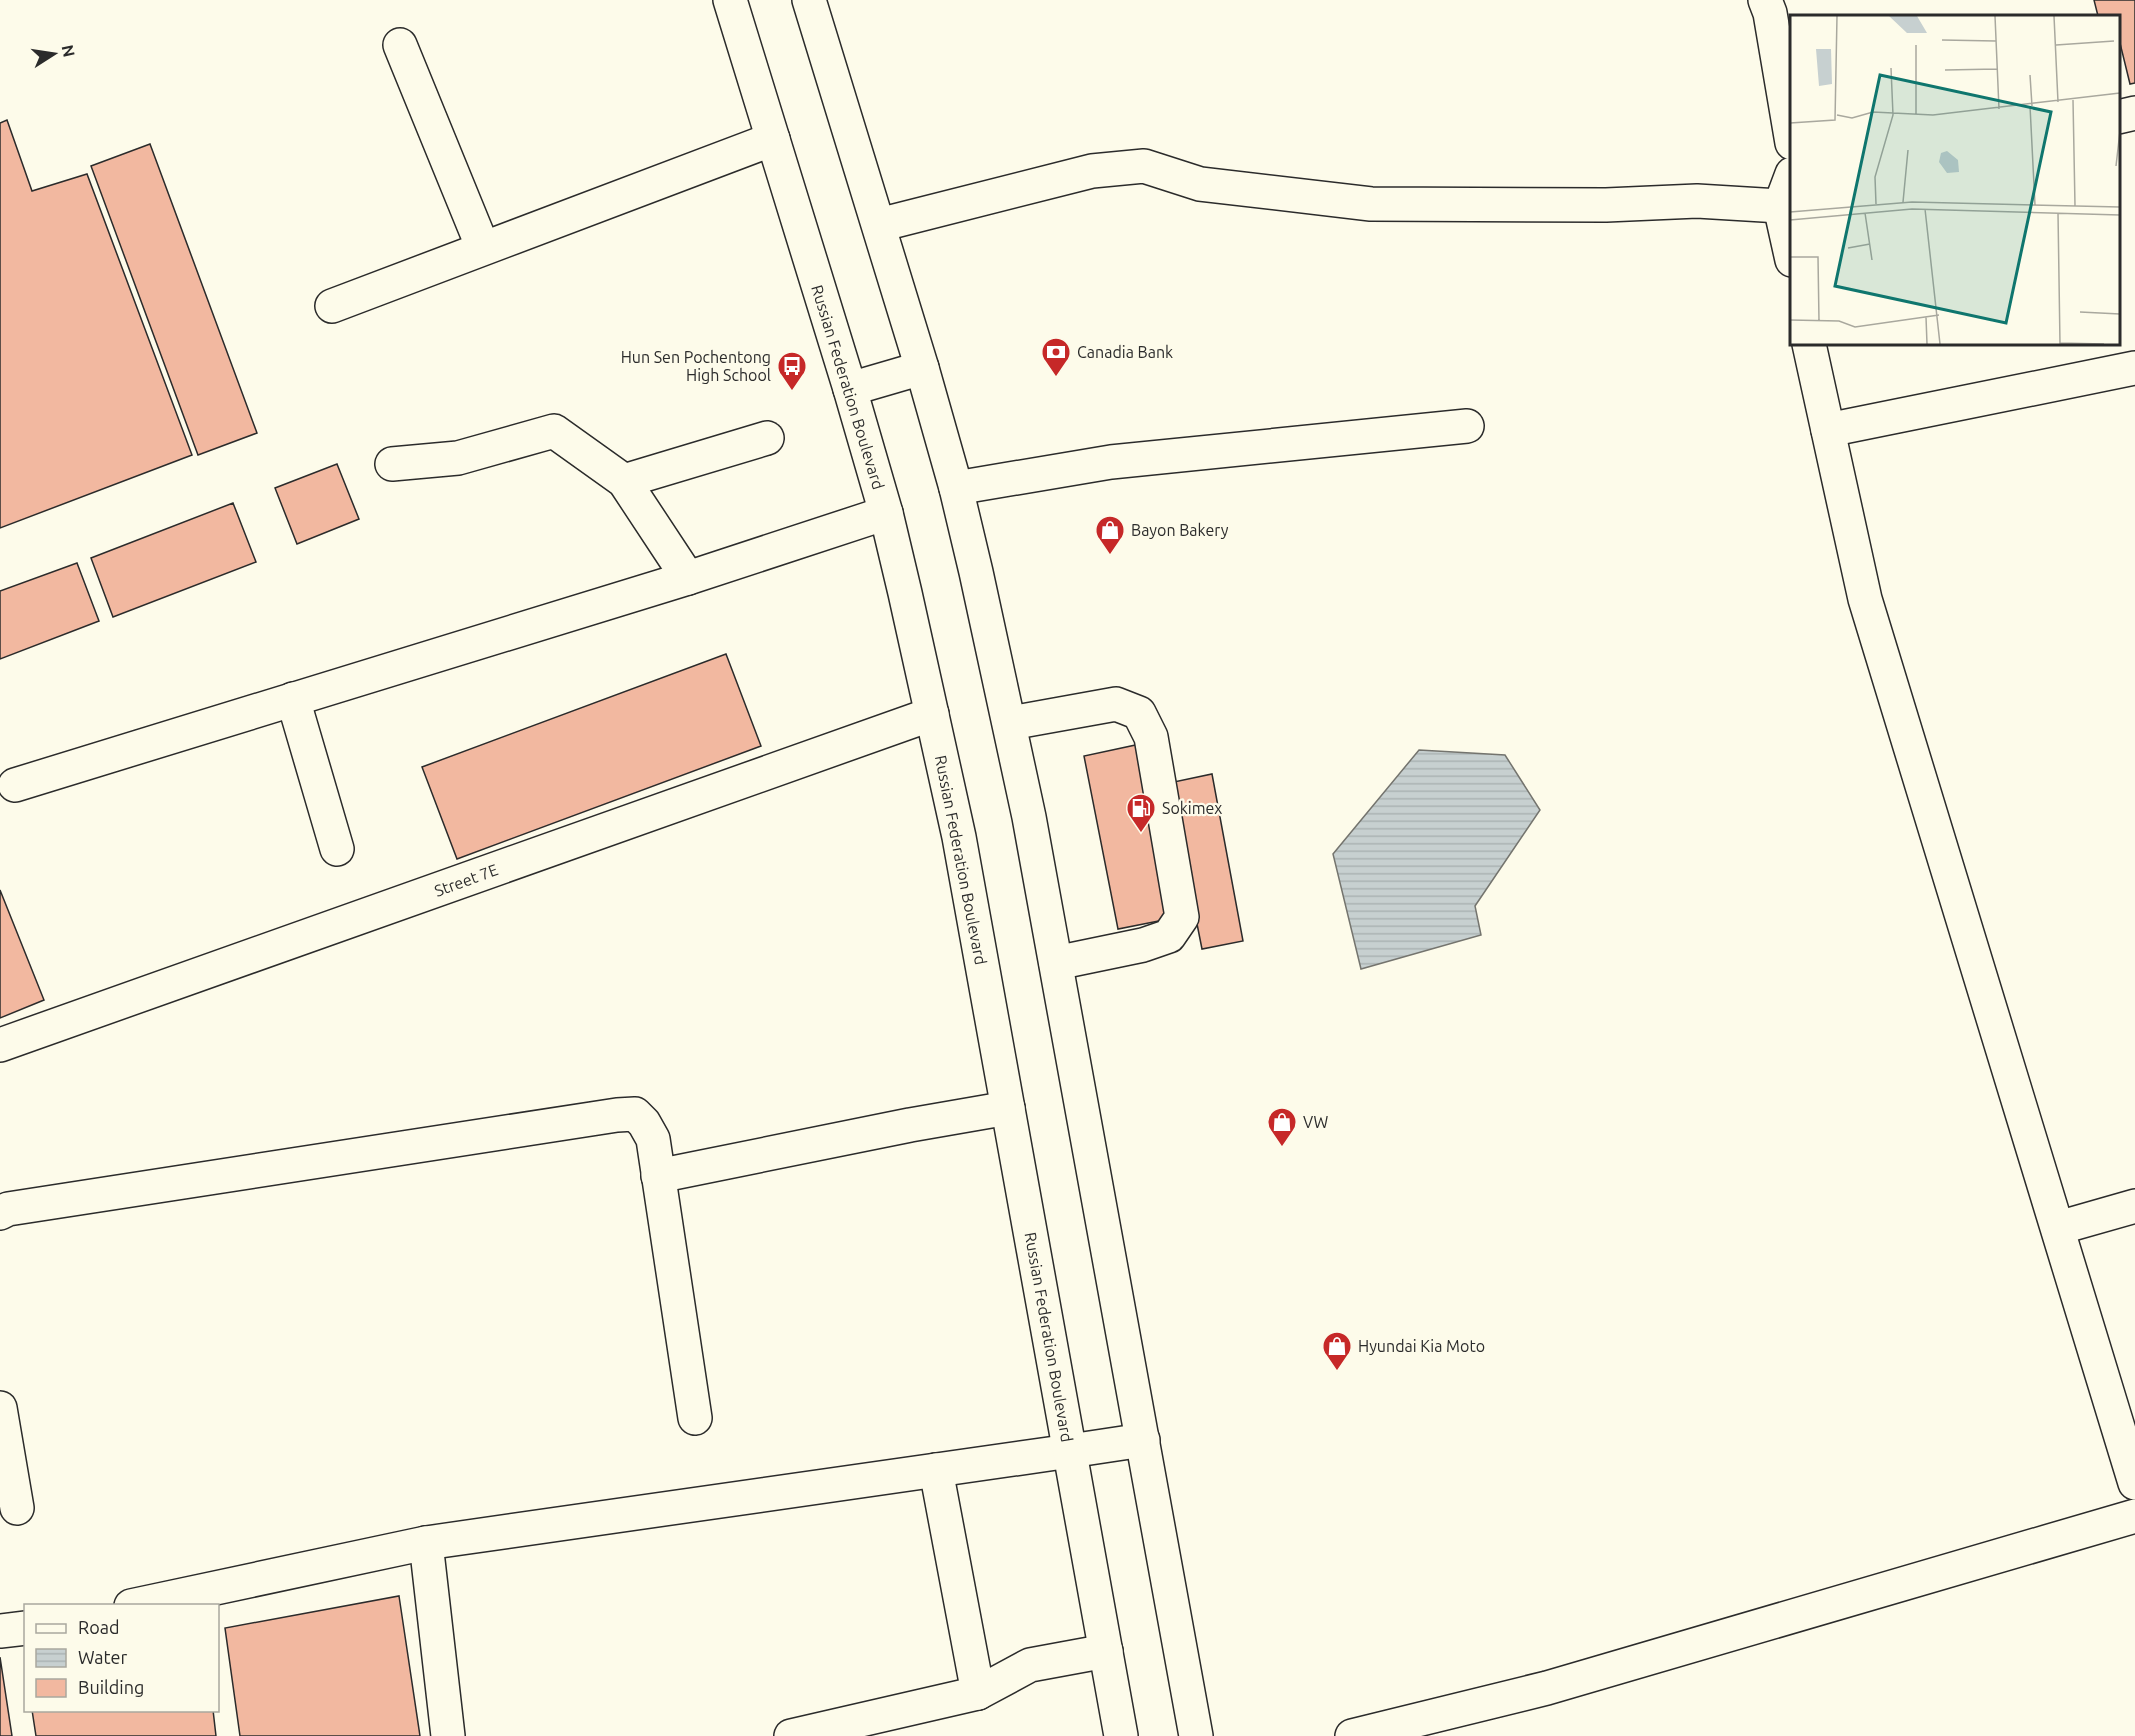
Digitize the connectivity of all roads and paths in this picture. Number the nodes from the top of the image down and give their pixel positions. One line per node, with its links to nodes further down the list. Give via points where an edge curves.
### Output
1 (730, 0): 8 (main road, Russian Federation Boulevard)
2 (809, 0): 11 (main road)
3 (1765, 0): 7 (main road)
4 (400, 45): 12 (main road)
5 (2135, 113): 6 (main road)
6 (2120, 117)
7 (1790, 138)
8 (773, 139): 12 (main road); 18 (main road, Russian Federation Boulevard)
9 (1790, 180): 10 (main road)
10 (1786, 204): 11 (main road, via 1371,204 1200,184 1144,166 1092,171); 13 (main road)
11 (879, 225): 16 (main road)
12 (483, 248): 14 (main road)
13 (1790, 249)
14 (332, 306)
15 (1809, 345): 20 (main road)
16 (922, 368): 18 (main road); 24 (main road)
17 (2135, 368): 20 (main road)
18 (850, 390): 25 (main road, Russian Federation Boulevard)
19 (1467, 426): 24 (main road, via 1110,462)
20 (1828, 430): 38 (main road, via 1865,599)
21 (767, 438): 23 (main road)
22 (392, 464): 23 (main road, via 458,458 554,431)
23 (624, 481): 26 (main road)
24 (956, 488): 29 (main road)
25 (886, 513): 26 (main road); 28 (main road, Russian Federation Boulevard)
26 (688, 578): 27 (main road)
27 (293, 699): 30 (main road); 31 (main road)
28 (932, 714): 33 (main road, Street 7E); 34 (main road, Russian Federation Boulevard, via 959,837)
29 (1010, 723): 32 (main road); 32 (main road, via 1116,704 1139,712 1151,737 1182,917 1169,936)
30 (15, 785)
31 (337, 849)
32 (1056, 963): 41 (main road)
33 (0, 1045)
34 (1008, 1108): 35 (main road); 42 (main road, Russian Federation Boulevard)
35 (658, 1176): 37 (main road, via 653,1139 644,1123 635,1114 616,1115 8,1209); 40 (main road)
36 (2135, 1206): 38 (main road)
37 (0, 1214)
38 (2058, 1228): 44 (main road)
39 (0, 1408): 45 (main road)
40 (695, 1418)
41 (1143, 1440): 42 (main road); 56 (main road)
42 (1070, 1451): 43 (main road); 51 (main road, Russian Federation Boulevard)
43 (936, 1470): 47 (main road); 52 (main road)
44 (2135, 1483)
45 (17, 1508)
46 (2135, 1516): 57 (main road, via 1547,1688)
47 (426, 1543): 48 (main road); 53 (main road)
48 (136, 1604)
49 (24, 1628): 50 (main road)
50 (0, 1631)
51 (1106, 1652): 52 (main road, via 1030,1665); 55 (main road, Russian Federation Boulevard)
52 (978, 1693): 54 (main road)
53 (448, 1736)
54 (791, 1736)
55 (1121, 1736)
56 (1196, 1736)
57 (1352, 1736)

